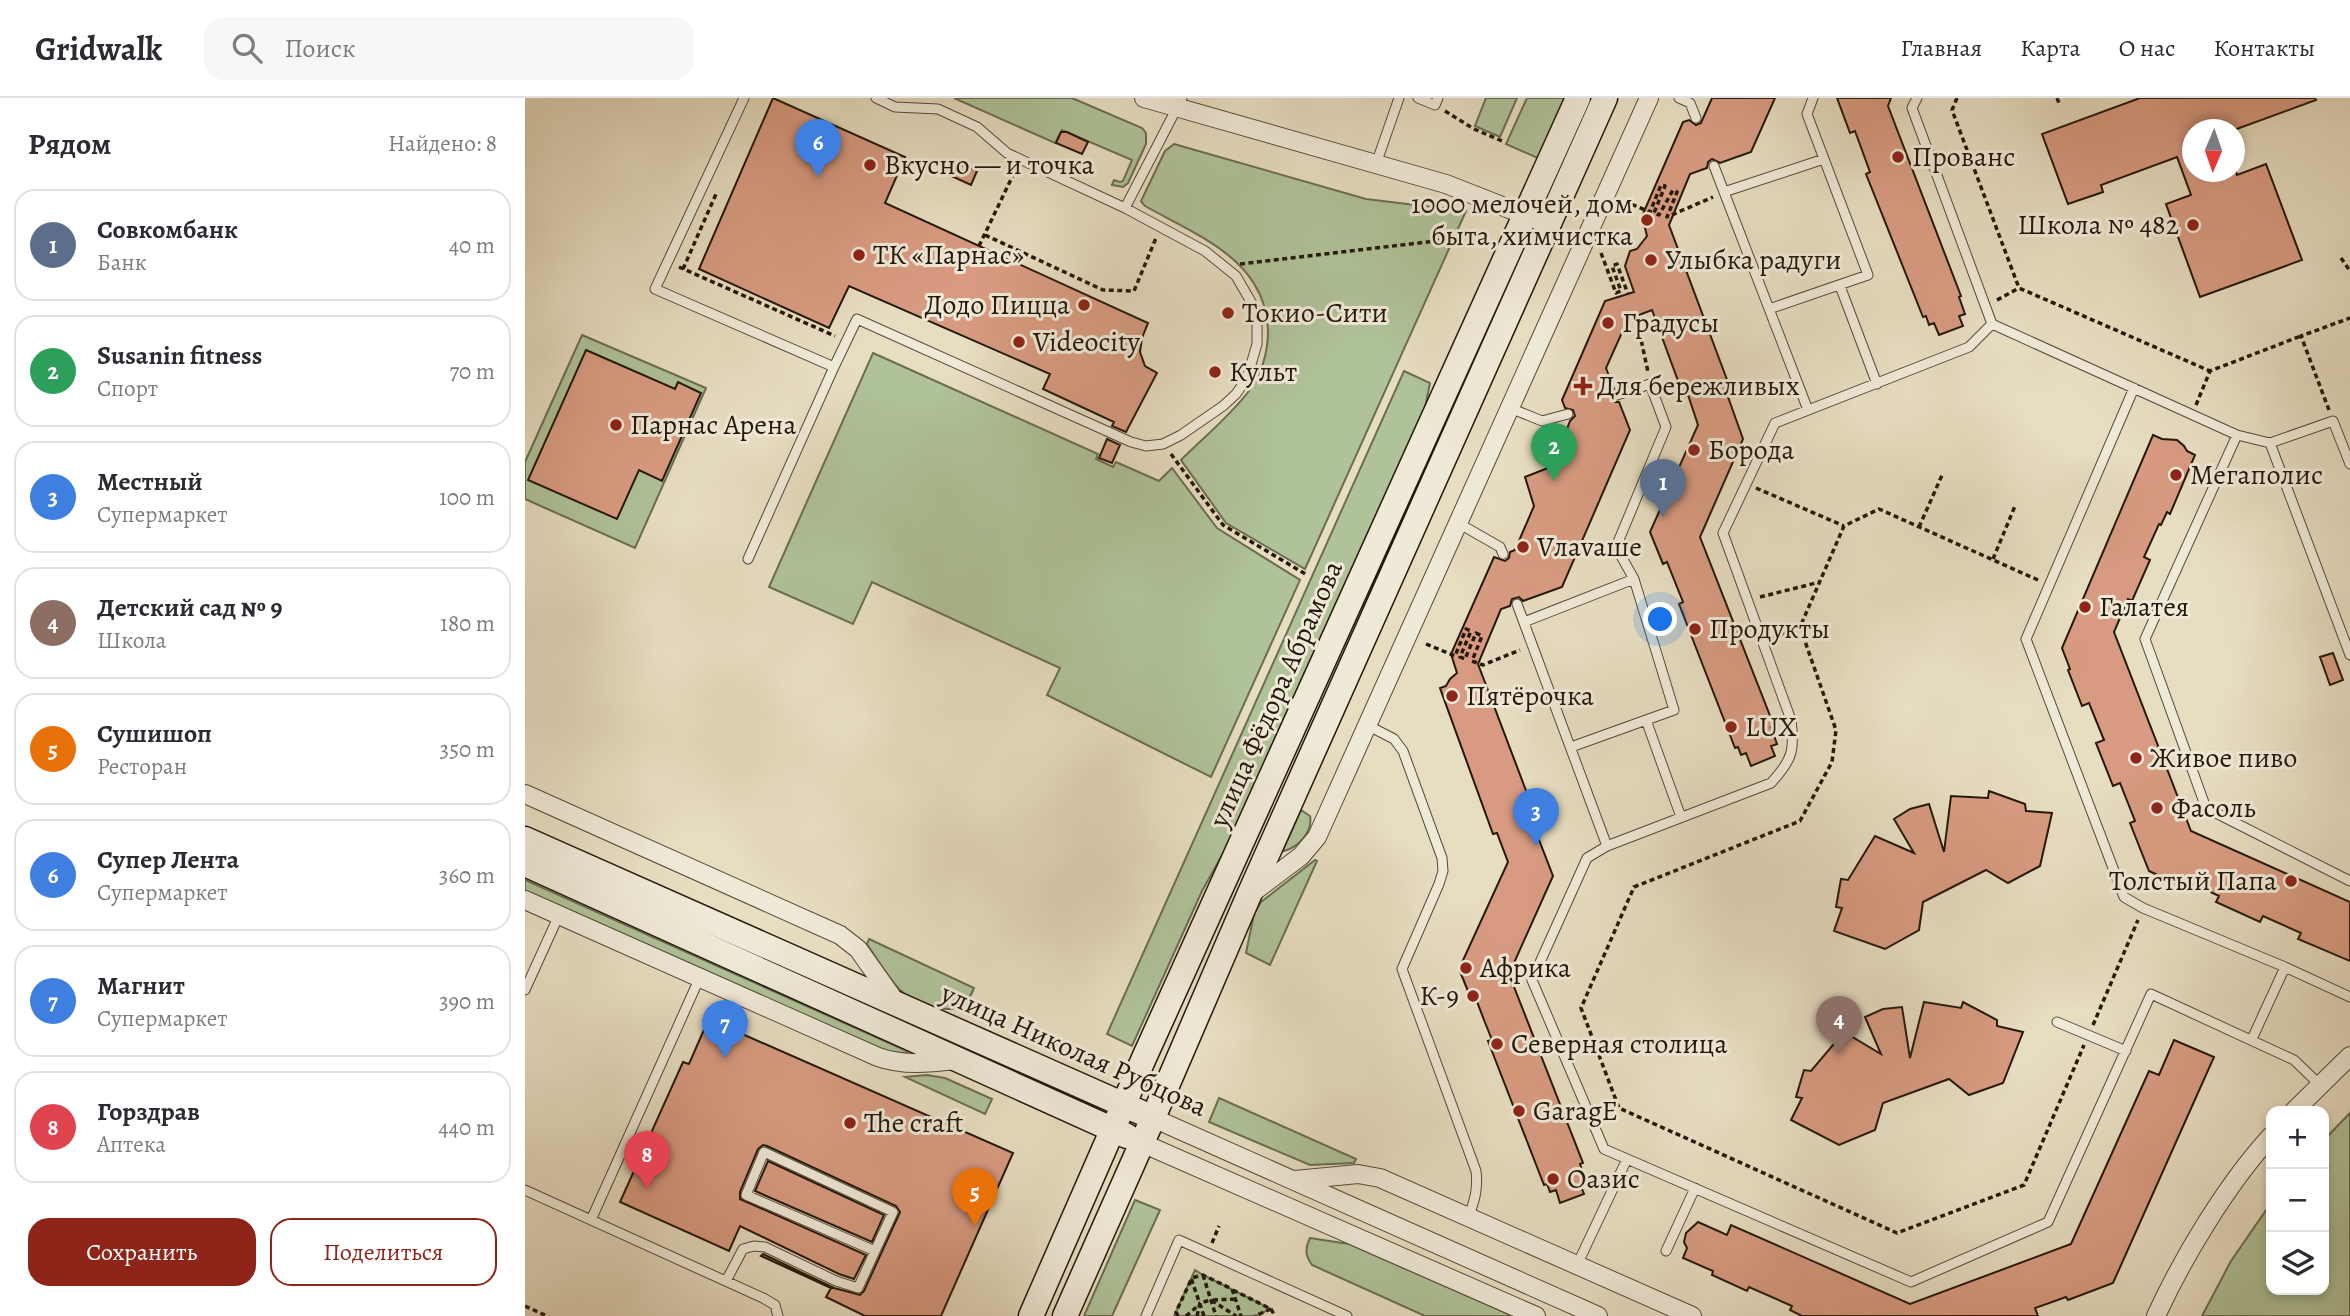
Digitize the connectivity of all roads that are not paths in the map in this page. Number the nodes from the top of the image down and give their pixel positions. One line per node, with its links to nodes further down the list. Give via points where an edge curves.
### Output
1 (744, 98): 24 (lane, via 655,289)
2 (876, 98): 19 (lane, via 895,107 938,109 977,127 1020,160)
3 (1144, 98): 13 (street)
4 (1399, 98): 16 (lane)
5 (1418, 98): 12 (lane)
6 (1578, 98): 20 (street, улица Фёдора Абрамова)
7 (1605, 98): 20 (street, улица Фёдора Абрамова)
8 (1649, 98): 28 (street)
9 (1679, 98): 14 (lane, via 1690,103)
10 (1813, 98): 15 (lane, via 1807,114)
11 (1917, 98): 23 (lane, via 1912,108)
12 (1437, 102)
13 (1179, 103): 16 (street); 19 (lane)
14 (1696, 118)
15 (1824, 159): 18 (lane); 21 (lane, via 1868,275)
16 (1376, 164): 20 (street, via 1446,184)
17 (1714, 166): 18 (lane)
18 (1724, 192): 22 (lane)
19 (1125, 208): 24 (lane, via 1224,265 1254,307 1257,344 1247,378 1236,394 1181,435 1163,444 1131,442 857,318)
20 (1537, 220): 52 (street, улица Фёдора Абрамова); 66 (street, улица Фёдора Абрамова)
21 (1840, 286): 22 (lane); 25 (lane)
22 (1769, 309): 29 (lane)
23 (1992, 324): 25 (lane, via 1969,347); 26 (lane)
24 (834, 367): 36 (lane)
25 (1877, 384): 29 (lane)
26 (2134, 388): 31 (lane); 55 (lane, via 2025,639 2124,897)
27 (1617, 395): 37 (lane, via 1650,384 1666,427 1616,547)
28 (1510, 408): 30 (lane, via 1542,421); 34 (street)
29 (1808, 410): 47 (lane, via 1775,423 1723,533 1791,720 1794,744 1785,767 1771,783)
30 (1568, 414)
31 (2237, 435): 32 (lane); 51 (lane, via 2145,639 2206,808)
32 (2270, 443): 33 (lane, via 2333,421); 41 (lane)
33 (2350, 464)
34 (1458, 523): 35 (lane, via 1500,547); 44 (street)
35 (1503, 554)
36 (748, 559)
37 (1634, 579): 39 (lane); 43 (lane, via 1674,710)
38 (1517, 604): 39 (lane)
39 (1524, 622): 45 (lane)
40 (2350, 623): 41 (lane)
41 (2340, 627): 42 (lane)
42 (2350, 655)
43 (1646, 720): 45 (lane); 47 (lane)
44 (1367, 725): 52 (street, via 1317,837 1301,856); 76 (lane, via 1394,739 1403,751 1442,858 1439,884 1402,969 1476,1171 1478,1186)
45 (1571, 747): 49 (lane)
46 (525, 793): 59 (street, via 840,935 857,949)
47 (1681, 817): 49 (lane)
48 (525, 839): 59 (street, улица Николая Рубцова)
49 (1607, 846): 72 (lane, via 1587,858 1532,981 1604,1149)
50 (525, 864): 64 (street, улица Николая Рубцова)
51 (2350, 881)
52 (1249, 895): 68 (street, улица Фёдора Абрамова)
53 (525, 900): 54 (street)
54 (559, 915): 56 (street); 57 (lane)
55 (2285, 967): 58 (lane); 61 (lane)
56 (700, 977): 64 (street, via 890,1061); 77 (lane)
57 (525, 990)
58 (2350, 997)
59 (897, 1004): 66 (street, улица Николая Рубцова)
60 (2057, 1022): 62 (lane)
61 (2252, 1039): 62 (lane, via 2151,994); 65 (lane, via 2294,1060)
62 (2126, 1051): 74 (lane, via 2048,1222 1911,1282)
63 (2350, 1056): 65 (street)
64 (956, 1060): 69 (street, улица Николая Рубцова)
65 (2319, 1084): 67 (street)
66 (1125, 1105): 68 (street, улица Николая Рубцова); 69 (street, улица Фёдора Абрамова)
67 (2299, 1106)
68 (1153, 1118): 70 (street, улица Фёдора Абрамова); 73 (street, улица Николая Рубцова)
69 (1114, 1130): 70 (street, улица Николая Рубцова); 84 (street, улица Фёдора Абрамова)
70 (1142, 1143): 85 (street, улица Фёдора Абрамова); 88 (street, улица Николая Рубцова)
71 (2266, 1143): 91 (street, via 2193,1245)
72 (1627, 1159): 74 (lane); 80 (lane)
73 (1292, 1180): 76 (street, via 1357,1174 1380,1178); 89 (street, улица Николая Рубцова)
74 (1695, 1188): 79 (lane)
75 (525, 1191): 77 (lane)
76 (1468, 1217): 80 (street)
77 (591, 1220): 81 (lane)
78 (875, 1251): 78 (lane, via 893,1212 764,1152 746,1195); 81 (lane, via 858,1288 754,1246 743,1249 735,1259)
79 (1666, 1251)
80 (1577, 1265): 90 (street)
81 (726, 1281): 83 (lane, via 775,1305)
82 (1324, 1312): 86 (lane, via 1179,1240); 87 (lane)
83 (778, 1316)
84 (1031, 1316)
85 (1065, 1316)
86 (1146, 1316)
87 (1347, 1316)
88 (1536, 1316)
89 (1598, 1316)
90 (1692, 1316)
91 (2156, 1316)

